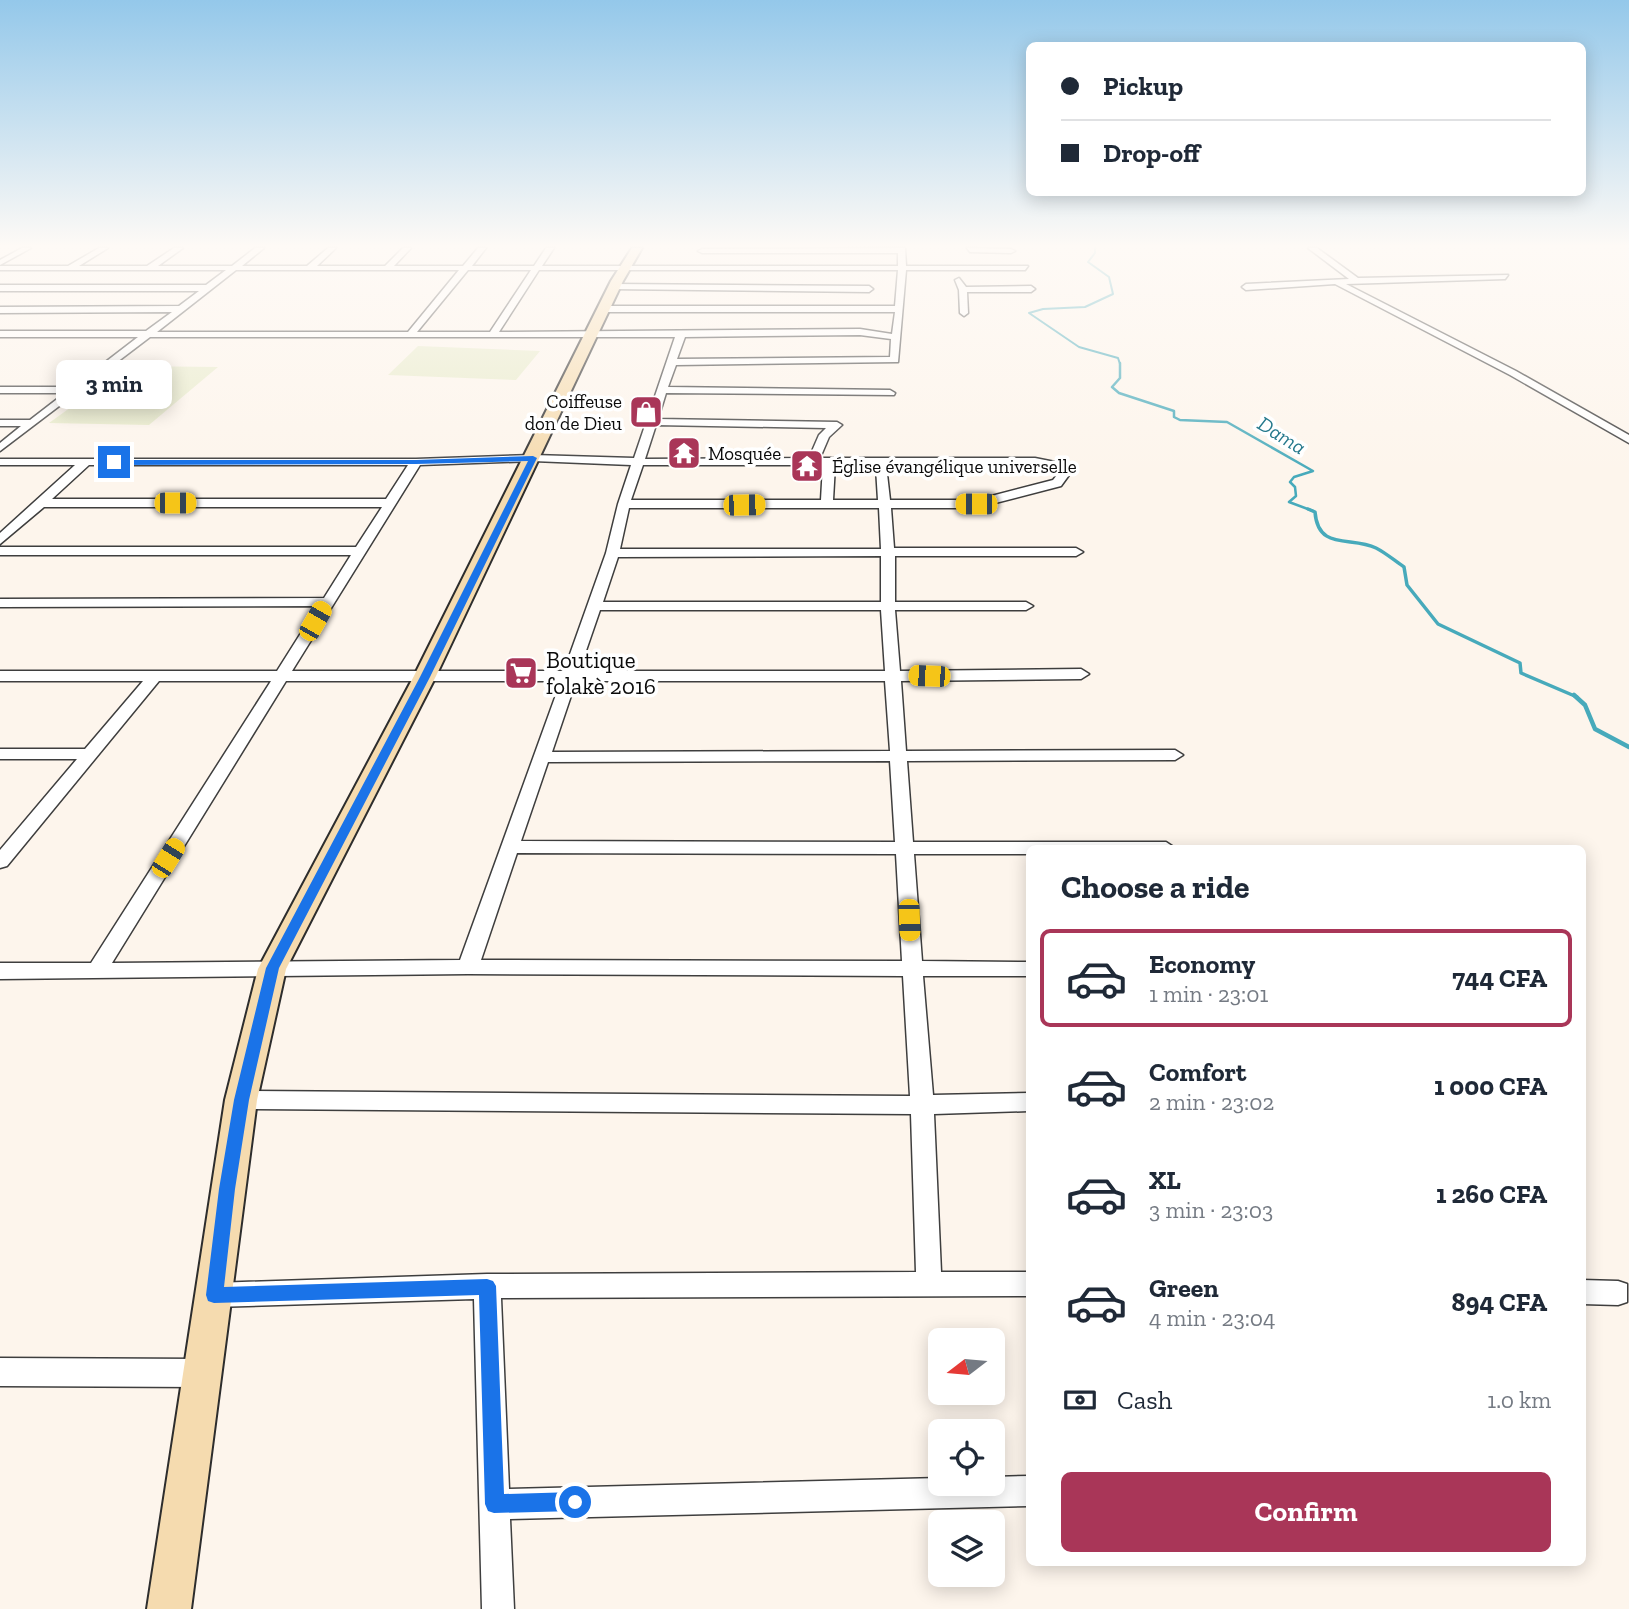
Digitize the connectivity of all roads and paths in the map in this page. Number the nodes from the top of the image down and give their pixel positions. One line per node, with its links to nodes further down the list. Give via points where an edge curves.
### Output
1 (26, 323): 10 (street)
2 (163, 323): 12 (street)
3 (420, 323): 13 (street)
4 (501, 323): 14 (street)
5 (599, 323): 15 (street)
6 (891, 323): 9 (street)
7 (898, 323): 16 (street)
8 (1416, 323): 25 (street)
9 (860, 332): 11 (street); 16 (street)
10 (5, 334): 12 (street)
11 (681, 334): 15 (street); 17 (street)
12 (148, 335): 13 (street); 19 (street)
13 (410, 335): 14 (street)
14 (493, 335): 15 (street)
15 (593, 335): 27 (street)
16 (895, 337): 17 (street, via 892,361)
17 (672, 362): 20 (street)
18 (0, 390): 19 (street)
19 (75, 390): 24 (street)
20 (663, 390): 21 (street); 22 (street)
21 (890, 393)
22 (652, 422): 33 (street, via 837,425 822,439); 34 (street)
23 (0, 423): 24 (street)
24 (33, 423): 26 (street)
25 (1629, 440)
26 (0, 448)
27 (533, 458): 31 (street); 34 (street); 57 (street)
28 (876, 461): 32 (street); 39 (street, via 882,467); 39 (street, via 1035,461 1051,464 1063,475 1057,483 987,502)
29 (0, 462): 30 (street)
30 (86, 462): 31 (street); 35 (street)
31 (416, 462): 36 (street)
32 (829, 462): 33 (street); 38 (street)
33 (813, 463): 34 (street, via 679,462)
34 (636, 469): 37 (street)
35 (42, 503): 36 (street); 40 (street)
36 (388, 503): 42 (street)
37 (624, 504): 38 (street); 45 (street)
38 (827, 504): 39 (street)
39 (884, 504): 43 (street)
40 (0, 540)
41 (0, 551): 42 (street)
42 (358, 551): 46 (street)
43 (888, 551): 44 (street); 45 (street); 49 (street)
44 (1076, 552)
45 (613, 553): 48 (street)
46 (326, 602): 47 (street); 56 (street)
47 (0, 603)
48 (594, 606): 49 (street); 52 (street)
49 (888, 606): 50 (street); 53 (street)
50 (1026, 606)
51 (1081, 674): 53 (street)
52 (570, 675): 53 (street); 57 (street); 62 (street)
53 (895, 675): 61 (street)
54 (0, 676): 55 (street)
55 (155, 676): 56 (street); 59 (street)
56 (283, 677): 57 (street); 72 (street)
57 (425, 677): 68 (street)
58 (0, 754): 59 (street)
59 (90, 754): 66 (street)
60 (1175, 755): 61 (street)
61 (898, 756): 62 (street); 64 (street)
62 (541, 757): 63 (street)
63 (510, 847): 64 (street); 67 (street)
64 (906, 848): 65 (street); 69 (street)
65 (1026, 848)
66 (4, 852)
67 (468, 967): 68 (street); 69 (street)
68 (272, 968): 72 (street); 73 (street)
69 (911, 969): 70 (street); 75 (street)
70 (1026, 970)
71 (0, 971): 72 (street)
72 (96, 971)
73 (241, 1100): 75 (street); 81 (street)
74 (1026, 1102): 75 (street)
75 (922, 1105): 76 (street)
76 (929, 1283): 77 (street); 78 (street)
77 (1026, 1284)
78 (487, 1286): 81 (street); 85 (street)
79 (1586, 1292): 80 (street)
80 (1618, 1293)
81 (214, 1295): 83 (street)
82 (0, 1372): 83 (street)
83 (202, 1373): 86 (street)
84 (1026, 1491): 85 (street)
85 (494, 1504): 87 (street)
86 (169, 1609)
87 (498, 1609)

